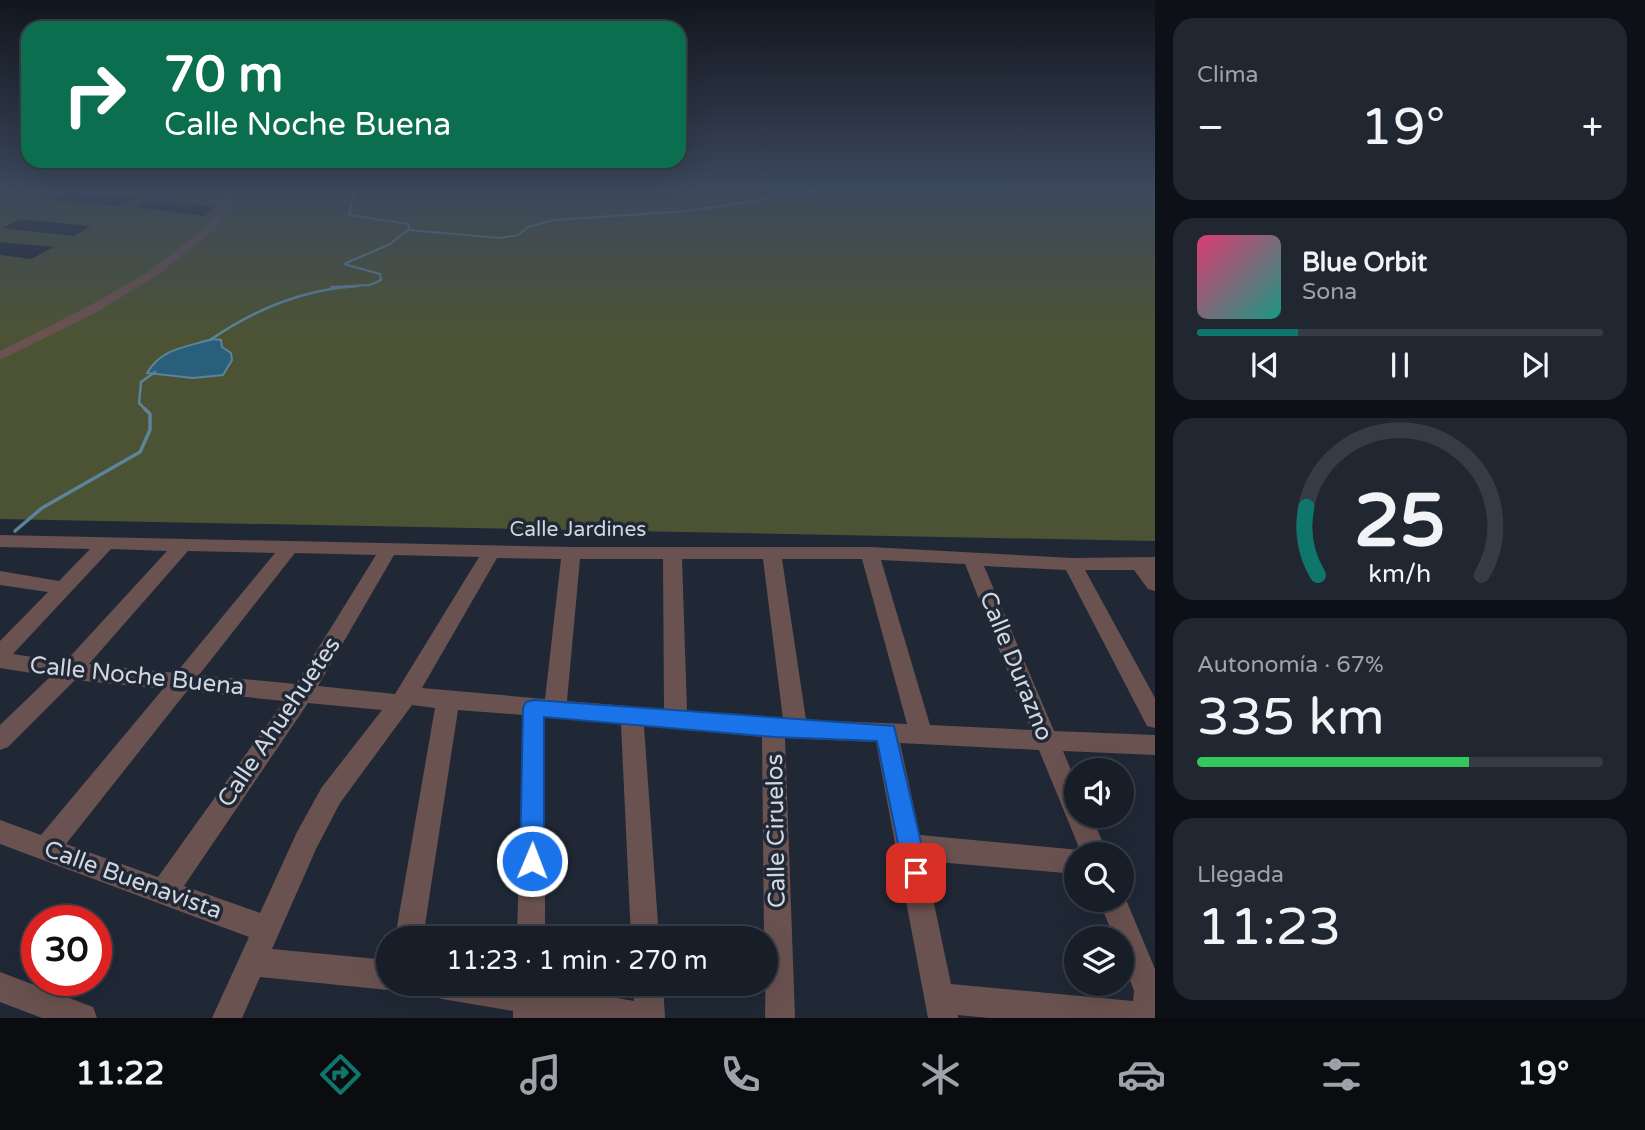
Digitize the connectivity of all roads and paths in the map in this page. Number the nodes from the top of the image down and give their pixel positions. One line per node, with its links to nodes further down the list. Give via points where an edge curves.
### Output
1 (200, 237): 2 (street, via 152,274)
2 (0, 356)
3 (2, 543): 4 (street, Calle Jardines)
4 (106, 544): 5 (street, Calle Jardines); 18 (street)
5 (183, 545): 6 (street, Calle Jardines); 21 (street)
6 (290, 547): 7 (street, Calle Jardines); 22 (street)
7 (388, 550): 8 (street, Calle Jardines); 23 (street, Calle Ahuehuetes)
8 (492, 551): 9 (street, Calle Jardines); 24 (street)
9 (571, 553): 10 (street, Calle Jardines); 26 (street)
10 (671, 553): 11 (street, Calle Jardines); 29 (street)
11 (772, 553): 12 (street, Calle Jardines); 30 (street, Calle Ciruelos)
12 (870, 553): 13 (street, Calle Jardines); 32 (street)
13 (972, 559): 15 (street, Calle Jardines); 34 (street, Calle Durazno)
14 (1148, 563): 15 (street, Calle Jardines); 17 (street)
15 (1072, 564): 28 (street)
16 (0, 578): 18 (street)
17 (1155, 584)
18 (63, 588): 19 (street)
19 (0, 654)
20 (0, 660): 21 (street, Calle Noche Buena)
21 (70, 670): 22 (street, Calle Noche Buena); 33 (street)
22 (182, 681): 23 (street, Calle Noche Buena); 38 (street)
23 (301, 695): 24 (street, Calle Noche Buena); 41 (street, Calle Ahuehuetes)
24 (402, 700): 25 (street, Calle Noche Buena); 46 (street, via 331,795)
25 (448, 700): 26 (street, Calle Noche Buena); 43 (street)
26 (544, 709): 27 (street, Calle Noche Buena); 44 (street)
27 (632, 716): 29 (street, Calle Noche Buena); 45 (street)
28 (1155, 719)
29 (677, 721): 30 (street, Calle Noche Buena)
30 (785, 728): 31 (street, Calle Noche Buena); 58 (street, Calle Ciruelos)
31 (886, 732): 32 (street, Calle Noche Buena); 39 (street)
32 (921, 734): 34 (street, Calle Noche Buena)
33 (0, 740)
34 (1046, 741): 35 (street, Calle Noche Buena); 36 (street, Calle Durazno)
35 (1155, 745)
36 (1064, 783)
37 (0, 832): 38 (street, Calle Buenavista)
38 (47, 848): 41 (street, Calle Buenavista)
39 (911, 848): 40 (street); 53 (street)
40 (1064, 860)
41 (165, 890): 46 (street, Calle Buenavista)
42 (1118, 912): 53 (street, via 1149,991 1147,1013 1131,1017)
43 (411, 926)
44 (532, 926)
45 (644, 926)
46 (265, 929): 47 (street)
47 (251, 962): 48 (street); 55 (street)
48 (376, 974)
49 (0, 987): 54 (street)
50 (508, 996): 52 (street)
51 (649, 996): 57 (street)
52 (530, 1000): 56 (street)
53 (941, 1008)
54 (82, 1018)
55 (227, 1018)
56 (643, 1018)
57 (650, 1018)
58 (780, 1018)

